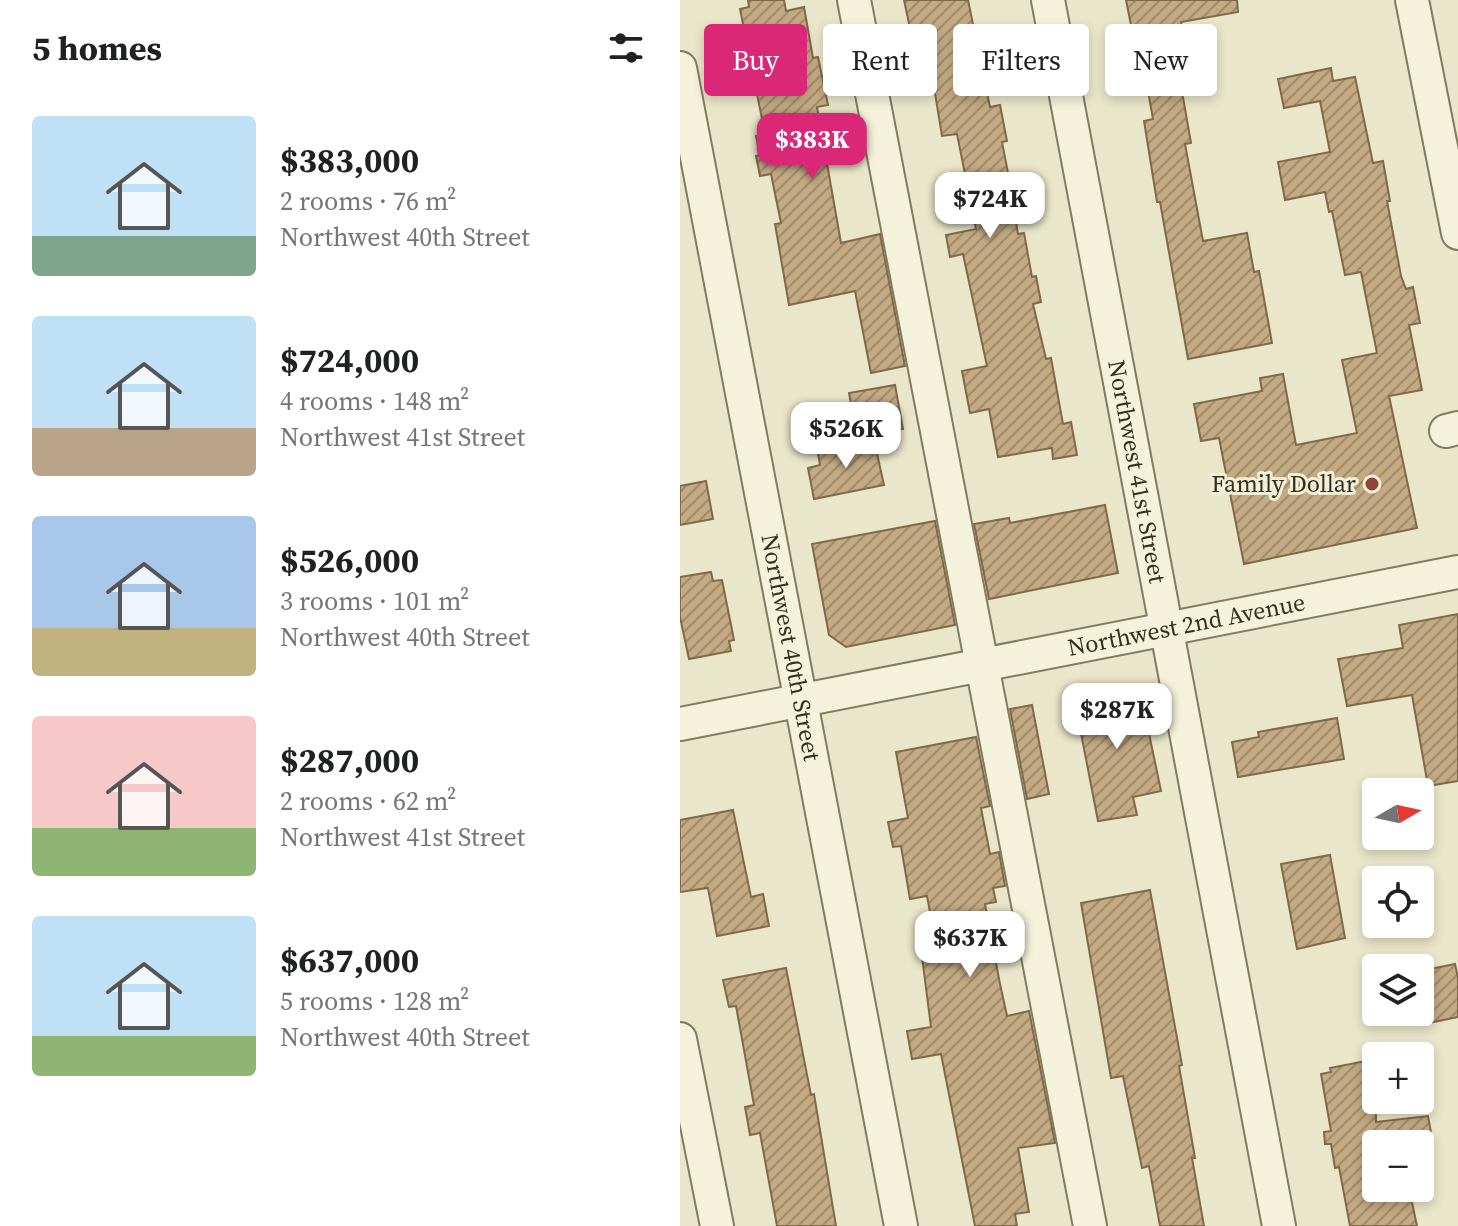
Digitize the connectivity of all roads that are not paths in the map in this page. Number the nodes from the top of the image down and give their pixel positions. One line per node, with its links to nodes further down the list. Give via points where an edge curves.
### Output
1 (854, 0): 8 (street)
2 (1048, 0): 7 (street, Northwest 41st Street)
3 (1412, 0): 5 (street)
4 (680, 68): 9 (street, Northwest 40th Street)
5 (1458, 233)
6 (1458, 572): 7 (street, Northwest 2nd Avenue)
7 (1166, 629): 8 (street, Northwest 2nd Avenue); 15 (street, Northwest 41st Street)
8 (982, 665): 9 (street, Northwest 2nd Avenue); 14 (street)
9 (801, 700): 10 (street, Northwest 2nd Avenue); 13 (street, Northwest 40th Street)
10 (680, 724)
11 (680, 1039): 12 (street)
12 (717, 1226)
13 (901, 1226)
14 (1090, 1226)
15 (1279, 1226)

